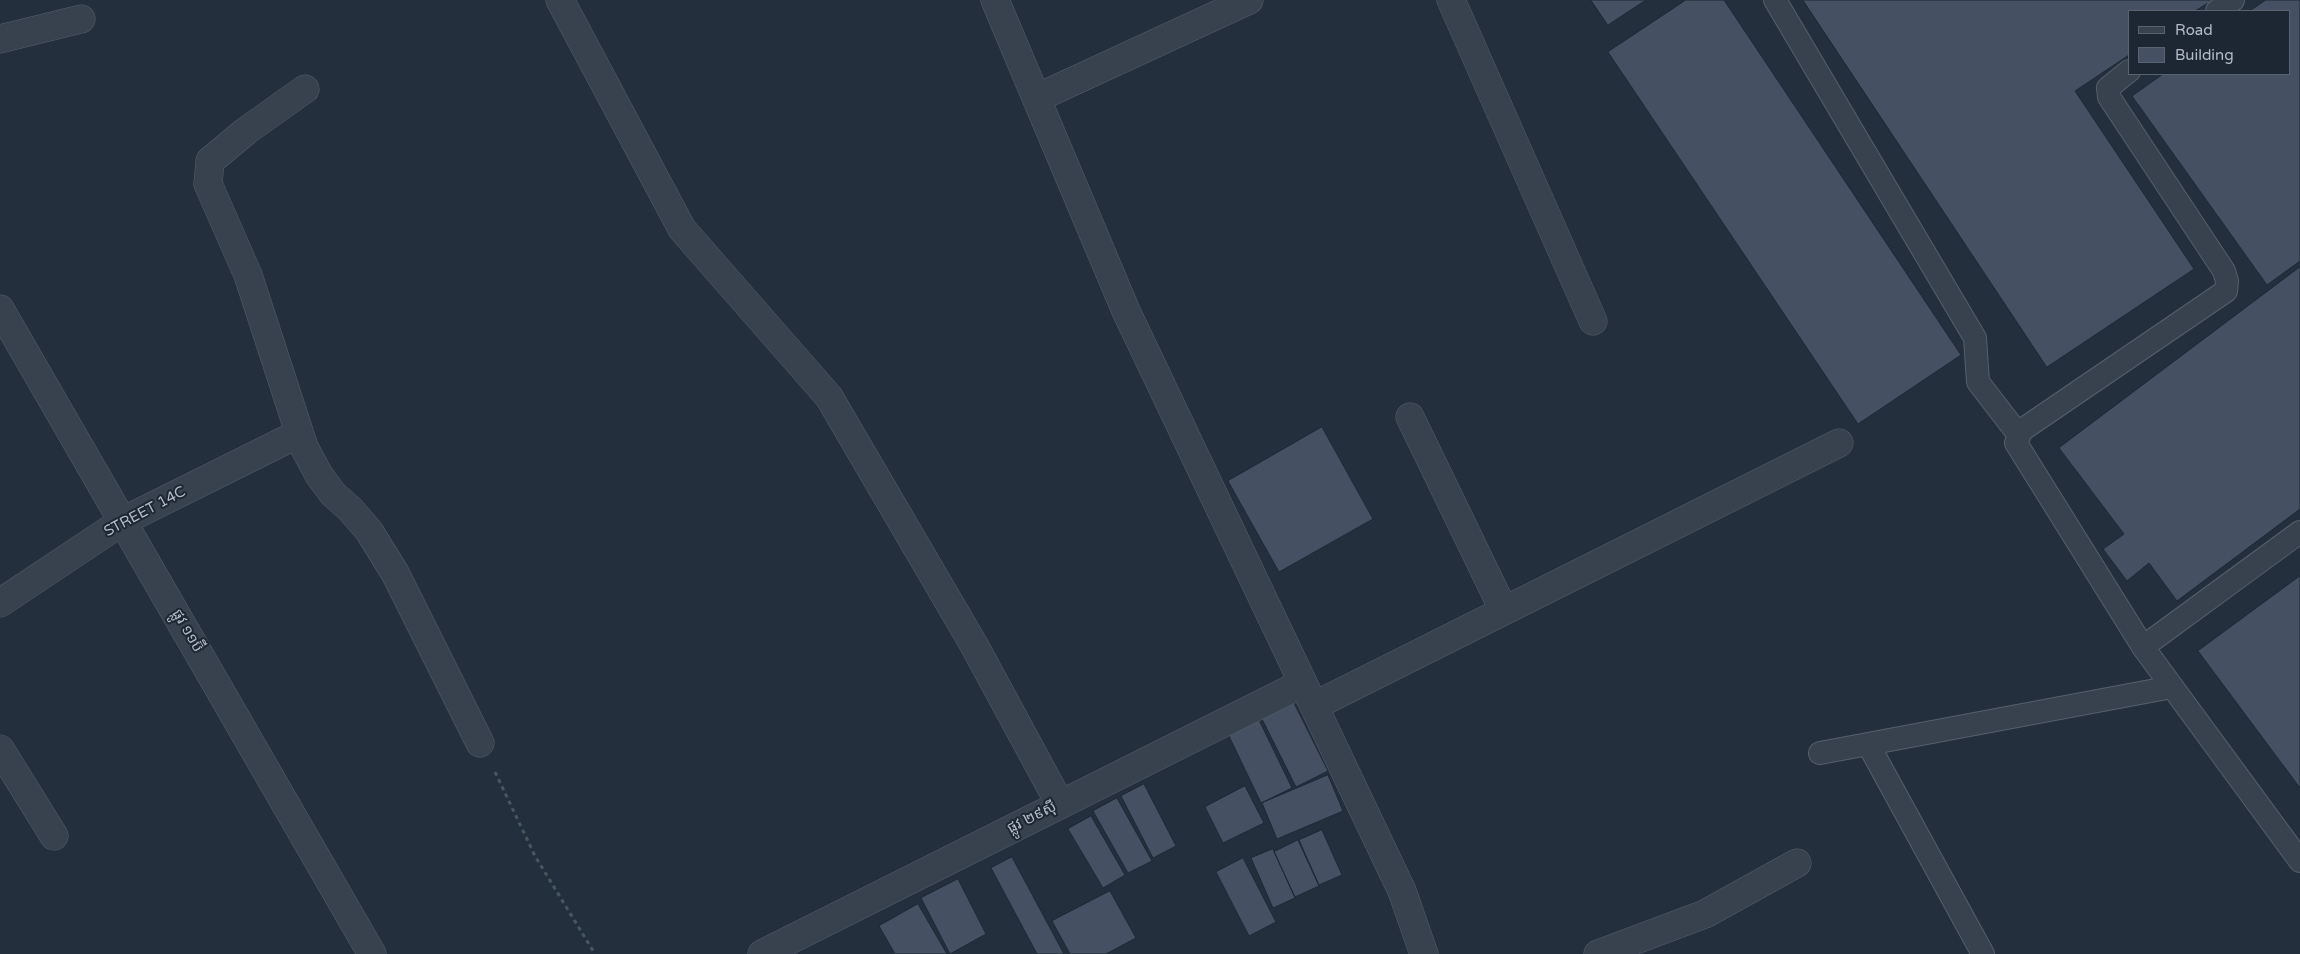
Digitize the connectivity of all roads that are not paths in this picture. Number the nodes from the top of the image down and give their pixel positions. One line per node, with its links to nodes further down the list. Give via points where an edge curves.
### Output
1 (560, 0): 30 (street, via 682,229 829,397 974,645)
2 (995, 0): 12 (street)
3 (1249, 0): 12 (street)
4 (1451, 0): 14 (street)
5 (1775, 0): 17 (lane, via 1975,338 1978,382)
6 (2233, 0): 7 (lane)
7 (2218, 10)
8 (81, 19): 9 (street)
9 (0, 40)
10 (2128, 72): 17 (lane, via 2108,88 2109,97 2224,271 2228,281 2226,290)
11 (304, 88): 16 (street, via 210,162 208,184 248,275)
12 (1036, 98): 25 (street, via 1126,311)
13 (0, 310): 19 (street, ផ្លូវ ១១ប៊ី)
14 (1593, 321)
15 (1410, 417): 22 (street)
16 (298, 434): 19 (street, STREET 14C); 26 (street, via 319,475 369,531 395,574)
17 (2018, 434): 23 (lane, via 2016,443)
18 (1839, 443): 22 (street, ផ្លូវ ២៩ស៊ី)
19 (124, 521): 21 (street, STREET 14C); 34 (street, ផ្លូវ ១១ប៊ី)
20 (2300, 532): 23 (lane)
21 (0, 603)
22 (1504, 611): 25 (street, ផ្លូវ ២៩ស៊ី)
23 (2143, 647): 24 (lane)
24 (2172, 687): 27 (lane); 32 (lane)
25 (1308, 694): 30 (street, ផ្លូវ ២៩ស៊ី); 36 (street, via 1402,891)
26 (480, 742)
27 (1868, 744): 29 (lane); 38 (lane)
28 (0, 749): 31 (street)
29 (1820, 753)
30 (1060, 804): 35 (street, ផ្លូវ ២៩ស៊ី)
31 (54, 836)
32 (2300, 861)
33 (1797, 862): 37 (street, via 1705,914)
34 (372, 954)
35 (762, 954)
36 (1424, 954)
37 (1598, 954)
38 (1983, 954)

